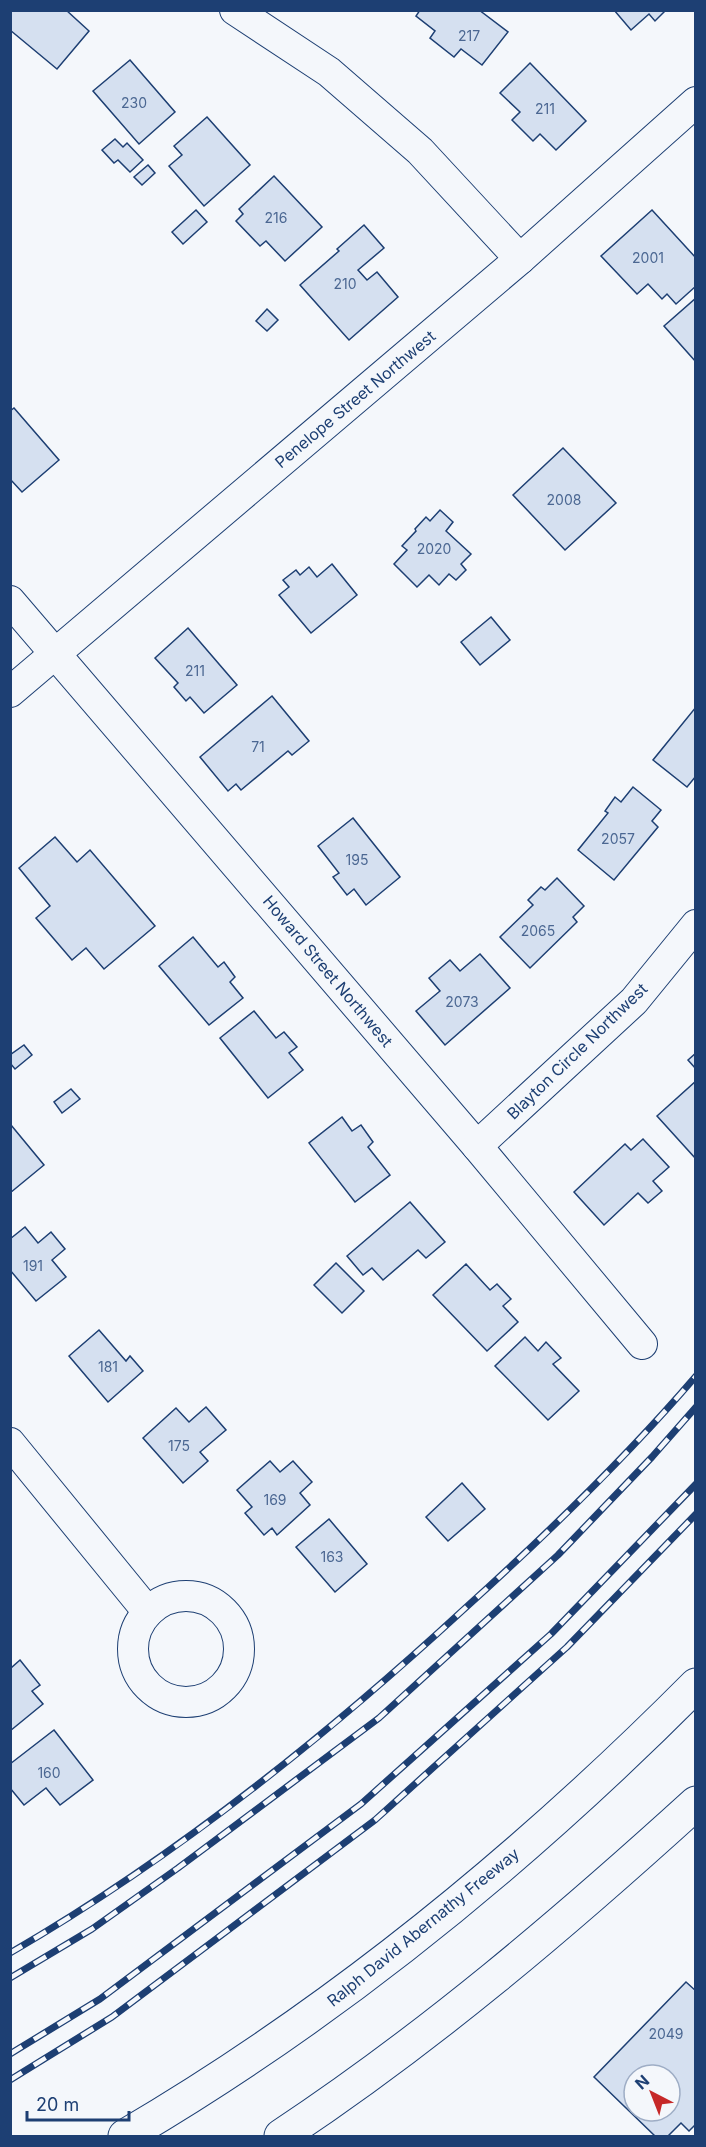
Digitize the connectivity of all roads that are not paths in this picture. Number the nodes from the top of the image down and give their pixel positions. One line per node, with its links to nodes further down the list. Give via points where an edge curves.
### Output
1 (235, 10): 3 (street, via 329,72 420,151)
2 (694, 107): 3 (street, Penelope Street Northwest)
3 (520, 259): 5 (street, Penelope Street Northwest)
4 (10, 601): 5 (street, Howard Street Northwest)
5 (57, 653): 6 (street, Penelope Street Northwest); 8 (street, Howard Street Northwest)
6 (10, 692)
7 (696, 925): 8 (street, Blayton Circle Northwest, via 634,1000)
8 (477, 1146): 9 (street, Howard Street Northwest)
9 (642, 1344)
10 (10, 1443): 11 (street)
11 (148, 1612)
12 (696, 1685): 14 (highway, Ralph David Abernathy Freeway, via 568,1808 453,1907 282,2037)
13 (696, 1803): 15 (highway, via 599,1892 472,1997 342,2096)
14 (125, 2136)
15 (281, 2136)

